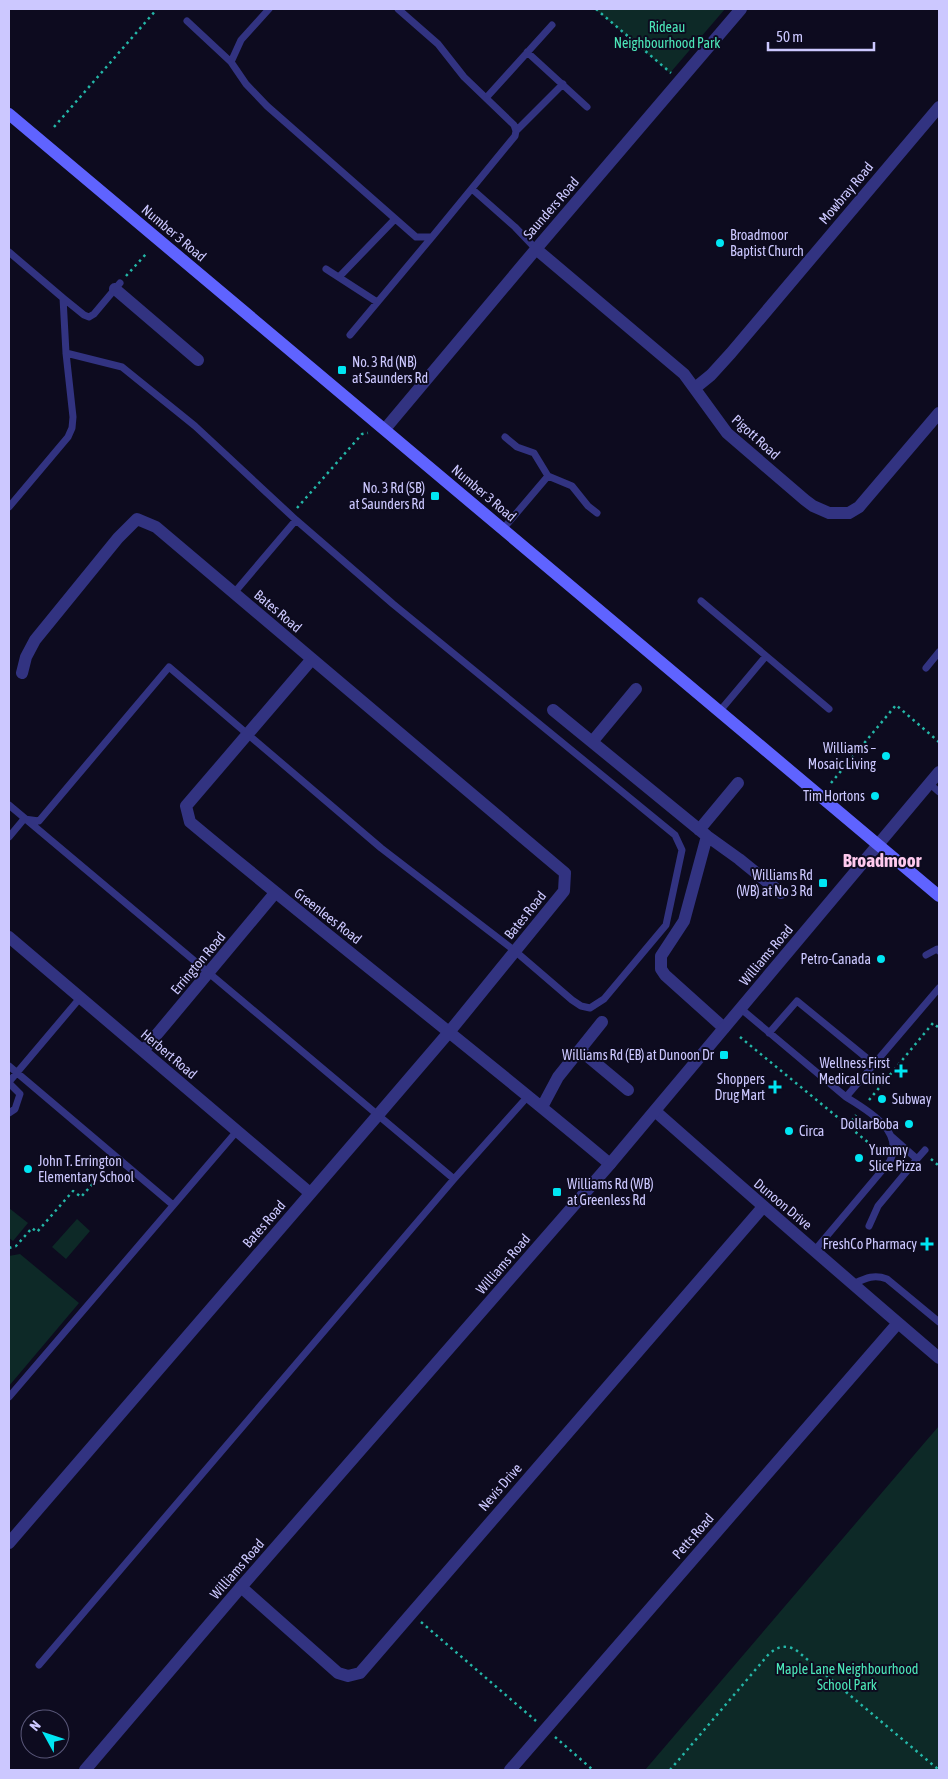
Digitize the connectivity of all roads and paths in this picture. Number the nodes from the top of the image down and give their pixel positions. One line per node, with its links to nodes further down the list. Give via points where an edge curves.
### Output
1 (158, 9): 16 (path)
2 (269, 9): 9 (lane, via 241,40)
3 (398, 9): 12 (lane, via 438,44)
4 (596, 9): 10 (path)
5 (741, 9): 10 (street, Saunders Road)
6 (187, 21): 9 (lane)
7 (552, 25): 8 (lane)
8 (527, 52): 11 (lane); 12 (lane)
9 (231, 62): 19 (lane, via 267,106)
10 (680, 80): 21 (street, Saunders Road)
11 (563, 84): 13 (lane); 17 (lane)
12 (486, 98): 17 (lane, via 514,125)
13 (587, 106)
14 (939, 107): 32 (street, Mowbray Road, via 731,353)
15 (9, 114): 34 (main road, Number 3 Road)
16 (54, 127)
17 (516, 131): 18 (lane)
18 (472, 189): 20 (lane); 21 (lane)
19 (395, 218): 20 (lane, via 416,237); 25 (lane)
20 (432, 237): 28 (lane)
21 (536, 249): 32 (street, Pigott Road, via 684,374); 34 (street, Saunders Road)
22 (9, 252): 27 (lane)
23 (146, 254): 26 (path)
24 (326, 269): 25 (lane)
25 (339, 277): 28 (lane)
26 (118, 286): 27 (lane, via 89,317); 31 (street)
27 (63, 298): 30 (lane)
28 (377, 302): 29 (lane)
29 (350, 335)
30 (66, 353): 38 (lane, via 72,428); 41 (lane, via 122,367 196,426)
31 (198, 360)
32 (695, 388): 33 (street, Pigott Road, via 718,423 737,443 813,506 838,514 849,513 863,502)
33 (939, 413)
34 (385, 429): 42 (main road, Number 3 Road)
35 (362, 434): 39 (path)
36 (505, 437): 37 (lane, via 517,447 534,453)
37 (548, 476): 40 (lane, via 572,486); 42 (lane)
38 (9, 507)
39 (295, 511)
40 (597, 513)
41 (296, 520): 43 (lane); 70 (lane, via 669,829 679,842 681,859 666,925 596,1006 581,1006 572,1000)
42 (503, 529): 53 (main road, Number 3 Road)
43 (234, 593): 47 (street, Bates Road); 49 (street, Bates Road, via 156,527 137,519 35,640)
44 (701, 601): 46 (lane)
45 (939, 652): 48 (lane)
46 (766, 656): 51 (lane); 53 (lane)
47 (312, 659): 54 (street, Greenlees Road); 70 (street, Bates Road, via 565,873 564,891)
48 (926, 668)
49 (22, 674)
50 (636, 689): 55 (street)
51 (829, 709)
52 (553, 710): 55 (street)
53 (719, 712): 65 (main road, Number 3 Road)
54 (247, 734): 62 (lane, via 169,667 39,821); 66 (street, Greenlees Road, via 186,806 190,822); 70 (lane, via 382,848)
55 (592, 742): 63 (street)
56 (939, 742): 59 (path, via 896,705)
57 (939, 772): 60 (street, Williams Road)
58 (738, 783): 63 (street)
59 (831, 783)
60 (934, 788): 65 (street, Williams Road)
61 (9, 805): 62 (lane)
62 (24, 818): 64 (lane); 73 (lane)
63 (703, 833): 67 (street); 82 (street, via 684,921 664,950 660,963 665,974)
64 (9, 837)
65 (878, 845): 68 (main road, Number 3 Road); 78 (street, Williams Road)
66 (275, 893): 73 (street, Errington Road); 84 (street, Greenlees Road)
67 (781, 894)
68 (939, 896)
69 (9, 937): 76 (street, Herbert Road)
70 (515, 951): 84 (street, Bates Road)
71 (939, 951): 72 (lane, via 937,949)
72 (926, 956)
73 (209, 973): 88 (street, Errington Road); 101 (lane)
74 (939, 988): 75 (lane)
75 (932, 996): 77 (lane); 89 (lane)
76 (80, 998): 88 (street, Herbert Road); 91 (lane)
77 (939, 1003)
78 (740, 1008): 82 (street, Williams Road); 85 (lane)
79 (939, 1020): 81 (path)
80 (602, 1022): 87 (street)
81 (935, 1024): 83 (path); 96 (path)
82 (724, 1028): 98 (street, Williams Road)
83 (939, 1028)
84 (450, 1031): 94 (street, Greenlees Road); 101 (street, Bates Road)
85 (769, 1033): 89 (lane, via 797,1001); 95 (lane)
86 (740, 1037): 102 (path)
87 (580, 1050): 93 (street); 97 (street, via 558,1077)
88 (143, 1051): 103 (street, Herbert Road)
89 (874, 1064): 95 (lane)
90 (9, 1066): 91 (lane)
91 (16, 1072): 92 (lane); 112 (lane)
92 (9, 1082): 99 (lane, via 20,1094 15,1109)
93 (628, 1090)
94 (529, 1095): 97 (street, Greenlees Road); 110 (lane)
95 (846, 1097): 104 (lane, via 885,1127)
96 (868, 1102)
97 (542, 1107): 108 (street, Greenlees Road)
98 (655, 1111): 108 (street, Williams Road); 113 (street, Dunoon Drive)
99 (9, 1113)
100 (857, 1114): 102 (path)
101 (378, 1115): 110 (lane); 111 (street, Bates Road)
102 (848, 1126): 107 (path)
103 (237, 1131): 111 (street, Herbert Road); 112 (lane)
104 (892, 1137): 106 (lane); 107 (lane)
105 (925, 1150): 106 (lane)
106 (918, 1159): 114 (lane, via 878,1206)
107 (890, 1161): 116 (lane)
108 (610, 1164): 123 (street, Williams Road)
109 (97, 1179): 115 (path, via 81,1197 73,1191 37,1232 32,1228 16,1246)
110 (454, 1179): 125 (lane)
111 (310, 1193): 122 (street, Bates Road)
112 (173, 1205): 121 (lane)
113 (763, 1207): 116 (street, Dunoon Drive); 124 (street, Nevis Drive)
114 (869, 1226)
115 (9, 1248)
116 (815, 1250): 117 (street, Dunoon Drive)
117 (853, 1284): 118 (street, Dunoon Drive); 119 (lane, via 877,1275 887,1279)
118 (898, 1322): 120 (street, Dunoon Drive); 129 (street, Petts Road)
119 (939, 1322)
120 (939, 1358)
121 (9, 1397)
122 (9, 1543)
123 (241, 1587): 124 (street, Nevis Drive, via 338,1672 348,1676 360,1673); 128 (street, Williams Road)
124 (410, 1613): 126 (path)
125 (39, 1665)
126 (541, 1725)
127 (550, 1733): 130 (path)
128 (85, 1770)
129 (510, 1770)
130 (593, 1770)
131 (670, 1770): 132 (path, via 768,1655 777,1648 785,1647 796,1650)
132 (939, 1770)

